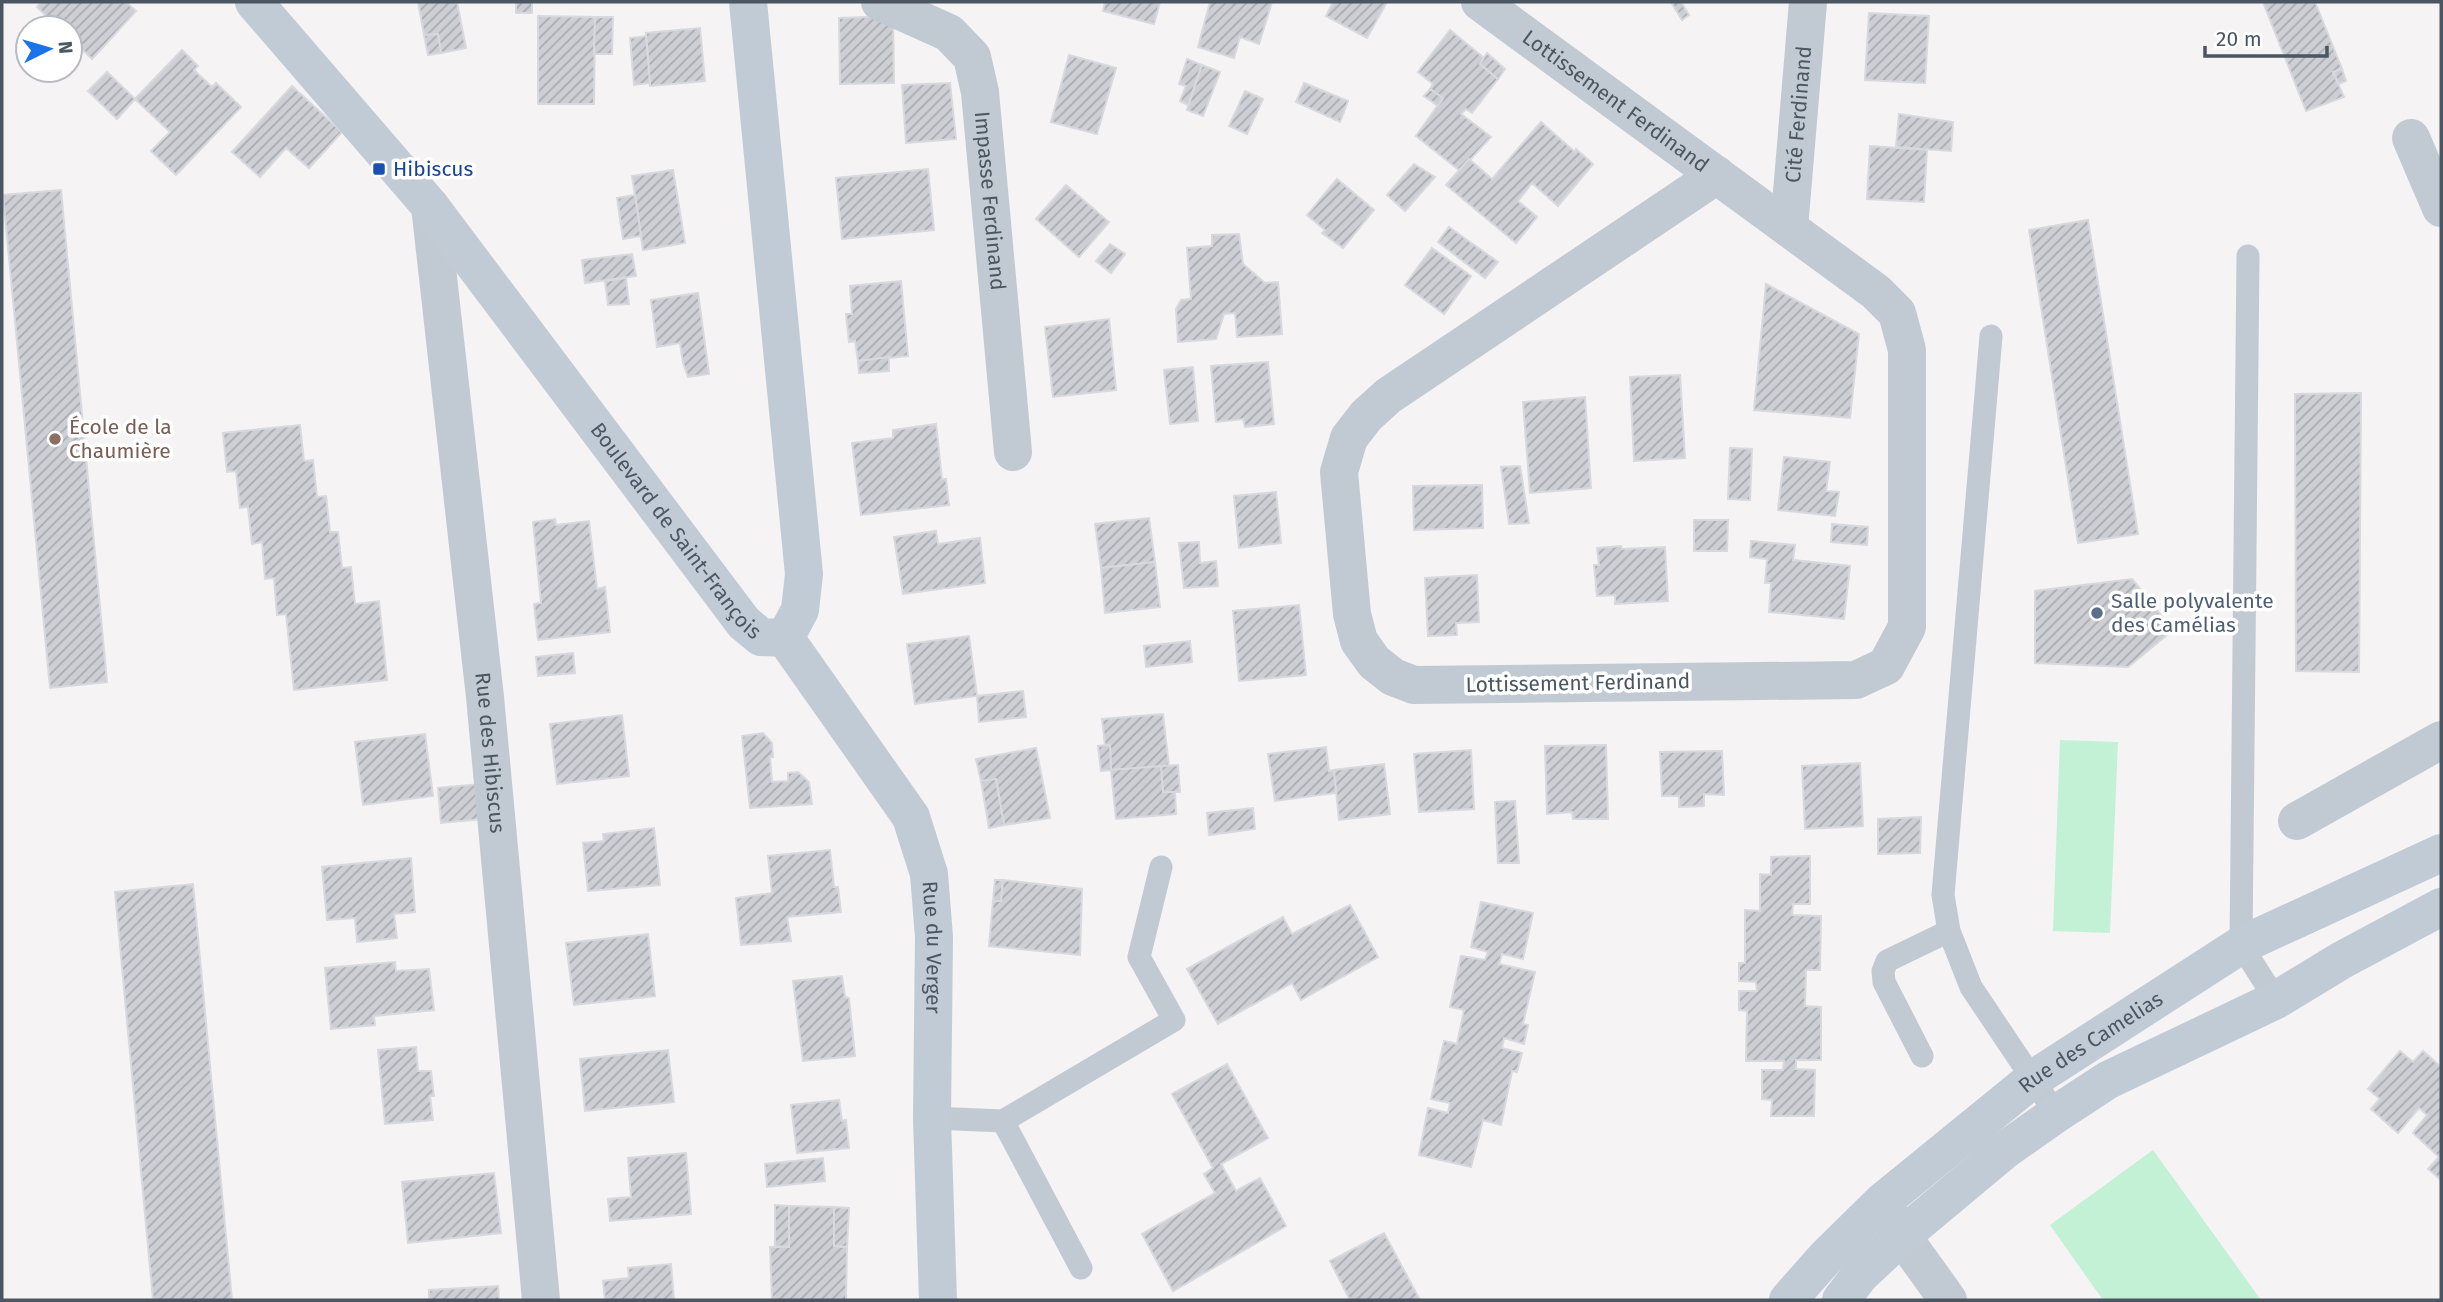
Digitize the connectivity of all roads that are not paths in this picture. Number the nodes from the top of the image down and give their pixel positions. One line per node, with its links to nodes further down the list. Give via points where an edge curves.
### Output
1 (254, 2): 8 (street, Boulevard de Saint-François)
2 (748, 2): 14 (street, Boulevard de Saint-François, via 804,574 800,610)
3 (880, 2): 13 (street, Impasse Ferdinand, via 949,33 972,57 980,92)
4 (1480, 2): 7 (street, Lottissement Ferdinand)
5 (1808, 2): 10 (street, Cité Ferdinand)
6 (2411, 138): 9 (street)
7 (1717, 175): 10 (street, Lottissement Ferdinand); 10 (street, Lottissement Ferdinand, via 1388,396 1349,438 1339,472 1352,614 1359,641 1374,662 1393,677 1414,685 1856,680 1886,666 1907,627 1907,350 1897,313 1876,292)
8 (430, 206): 14 (street, Boulevard de Saint-François, via 744,623 761,637); 31 (street, Rue des Hibiscus, via 487,711)
9 (2441, 208)
10 (1789, 228)
11 (2248, 256): 21 (lane)
12 (1991, 337): 20 (lane, via 1943,895)
13 (1013, 452)
14 (785, 638): 26 (street, Rue du Verger, via 911,817 929,874 934,937)
15 (2441, 740): 16 (street)
16 (2297, 821)
17 (2441, 853): 21 (street, Rue des Camelias)
18 (1161, 867): 27 (lane, via 1139,957 1174,1020)
19 (2441, 907): 22 (street, Rue des Camelias)
20 (1949, 932): 23 (lane, via 1887,961 1883,971 1884,982); 24 (lane, via 1971,987)
21 (2241, 945): 22 (lane); 24 (street, Rue des Camelias)
22 (2276, 1000): 25 (street, Rue des Camelias, via 2108,1080)
23 (1922, 1056)
24 (2033, 1079): 25 (lane); 28 (street, Rue des Camelias)
25 (2056, 1114): 29 (street, Rue des Camelias)
26 (932, 1118): 27 (lane); 32 (street, Rue du Verger)
27 (1003, 1121): 30 (lane)
28 (1882, 1202): 29 (street); 33 (street, Rue des Camelias)
29 (1902, 1236): 34 (street, Rue des Camelias); 35 (street)
30 (1081, 1268)
31 (541, 1300)
32 (938, 1300)
33 (1788, 1300)
34 (1841, 1300)
35 (1948, 1300)

